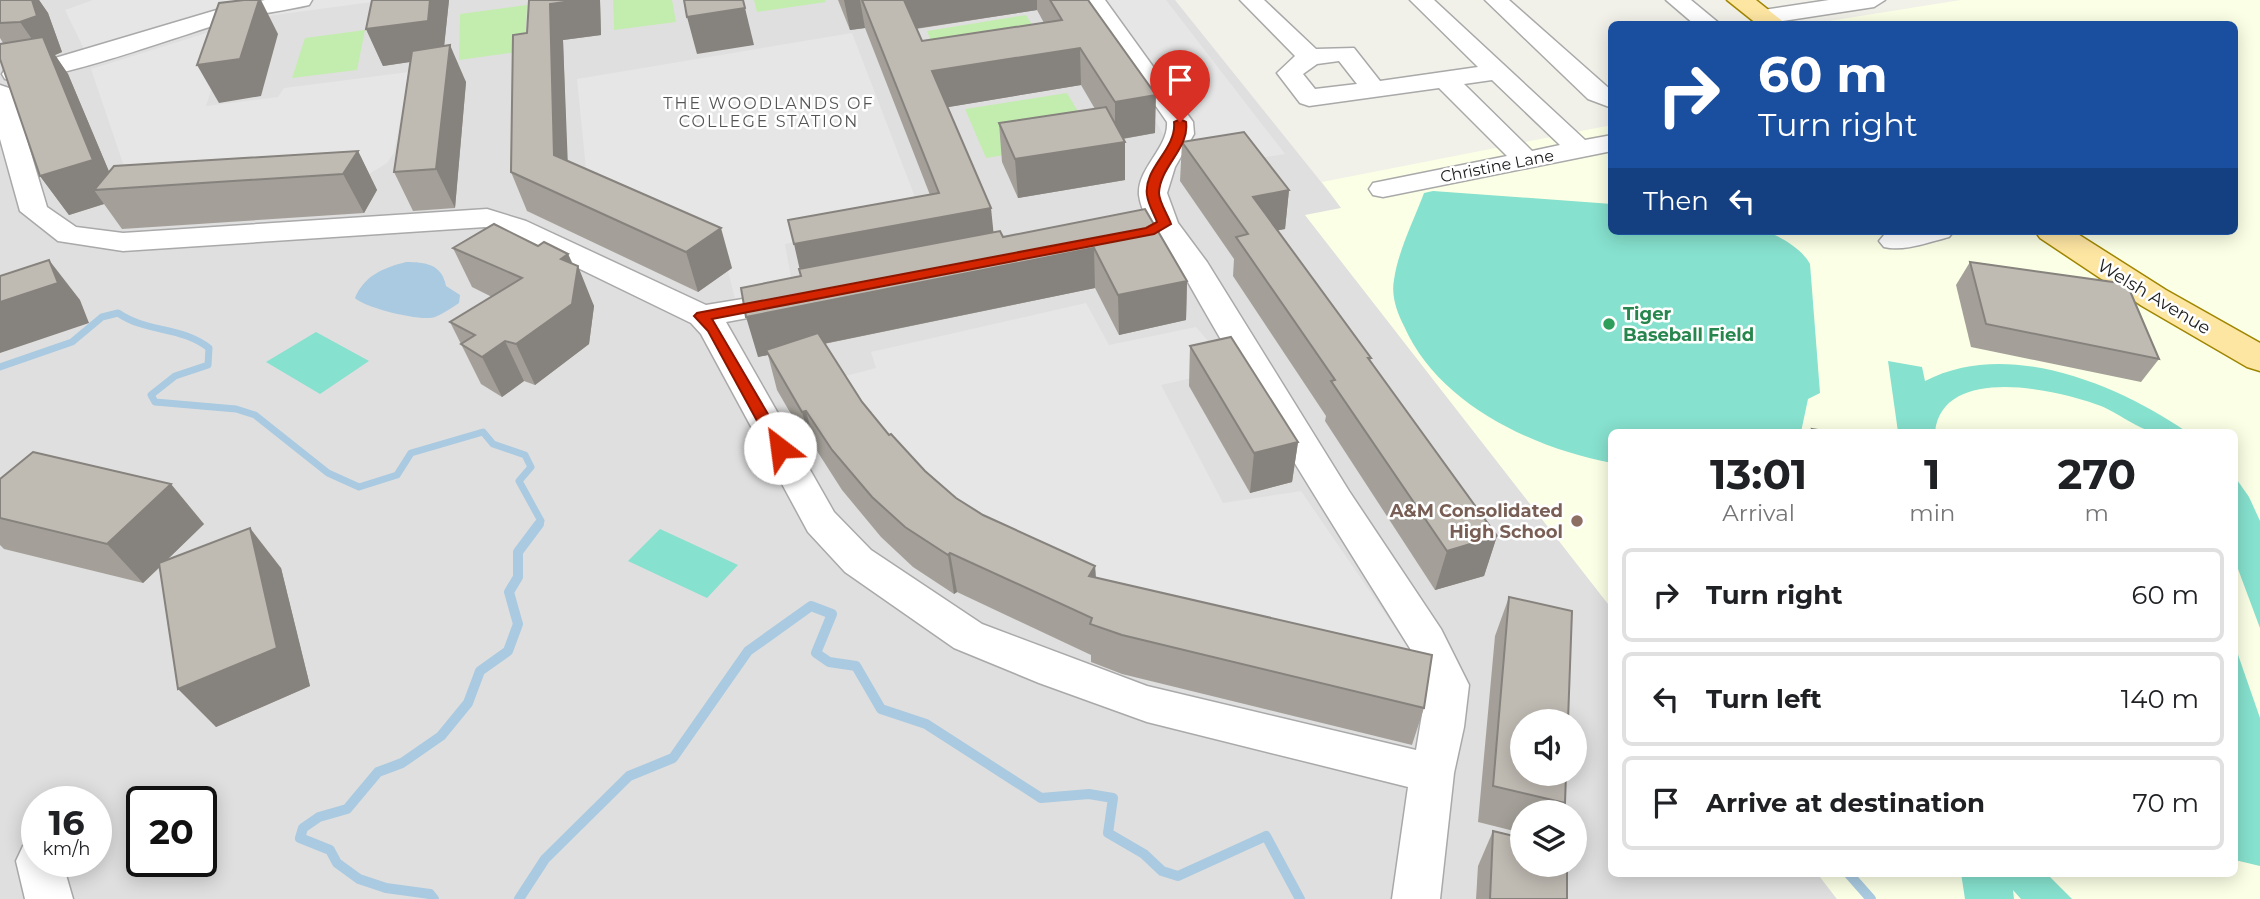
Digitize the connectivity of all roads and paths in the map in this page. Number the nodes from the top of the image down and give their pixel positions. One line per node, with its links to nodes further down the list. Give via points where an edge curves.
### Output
1 (301, 0): 12 (street, via 228,14 48,68)
2 (1093, 0): 28 (street, via 1180,122 1181,134 1161,167 1153,193 1150,229 1192,262 1438,662 1448,685)
3 (1421, 0): 13 (street)
4 (1496, 0): 17 (street, via 1597,94)
5 (1677, 0): 9 (street)
6 (1740, 0): 10 (main road)
7 (1874, 0): 10 (street)
8 (1257, 1): 11 (street)
9 (1704, 21)
10 (1768, 21)
11 (1310, 57): 15 (street, via 1345,53); 15 (street, via 1289,73 1309,98)
12 (0, 72)
13 (1498, 72): 14 (street); 19 (street)
14 (1446, 80): 15 (street); 20 (street)
15 (1374, 89)
16 (0, 93): 26 (street, via 34,211 68,234 123,242 486,218 516,227)
17 (1608, 98)
18 (1608, 144): 19 (street, Christine Lane)
19 (1580, 149): 20 (street, Christine Lane)
20 (1526, 160): 21 (street, Christine Lane)
21 (1383, 189)
22 (1921, 235): 24 (street)
23 (2057, 235): 27 (main road, Welsh Avenue)
24 (1894, 241)
25 (815, 296): 26 (street)
26 (702, 316): 28 (street, via 713,328 821,522 858,561 968,636 1147,704)
27 (2260, 359)
28 (1432, 774): 31 (street)
29 (43, 877): 30 (street)
30 (49, 899)
31 (1416, 899)

